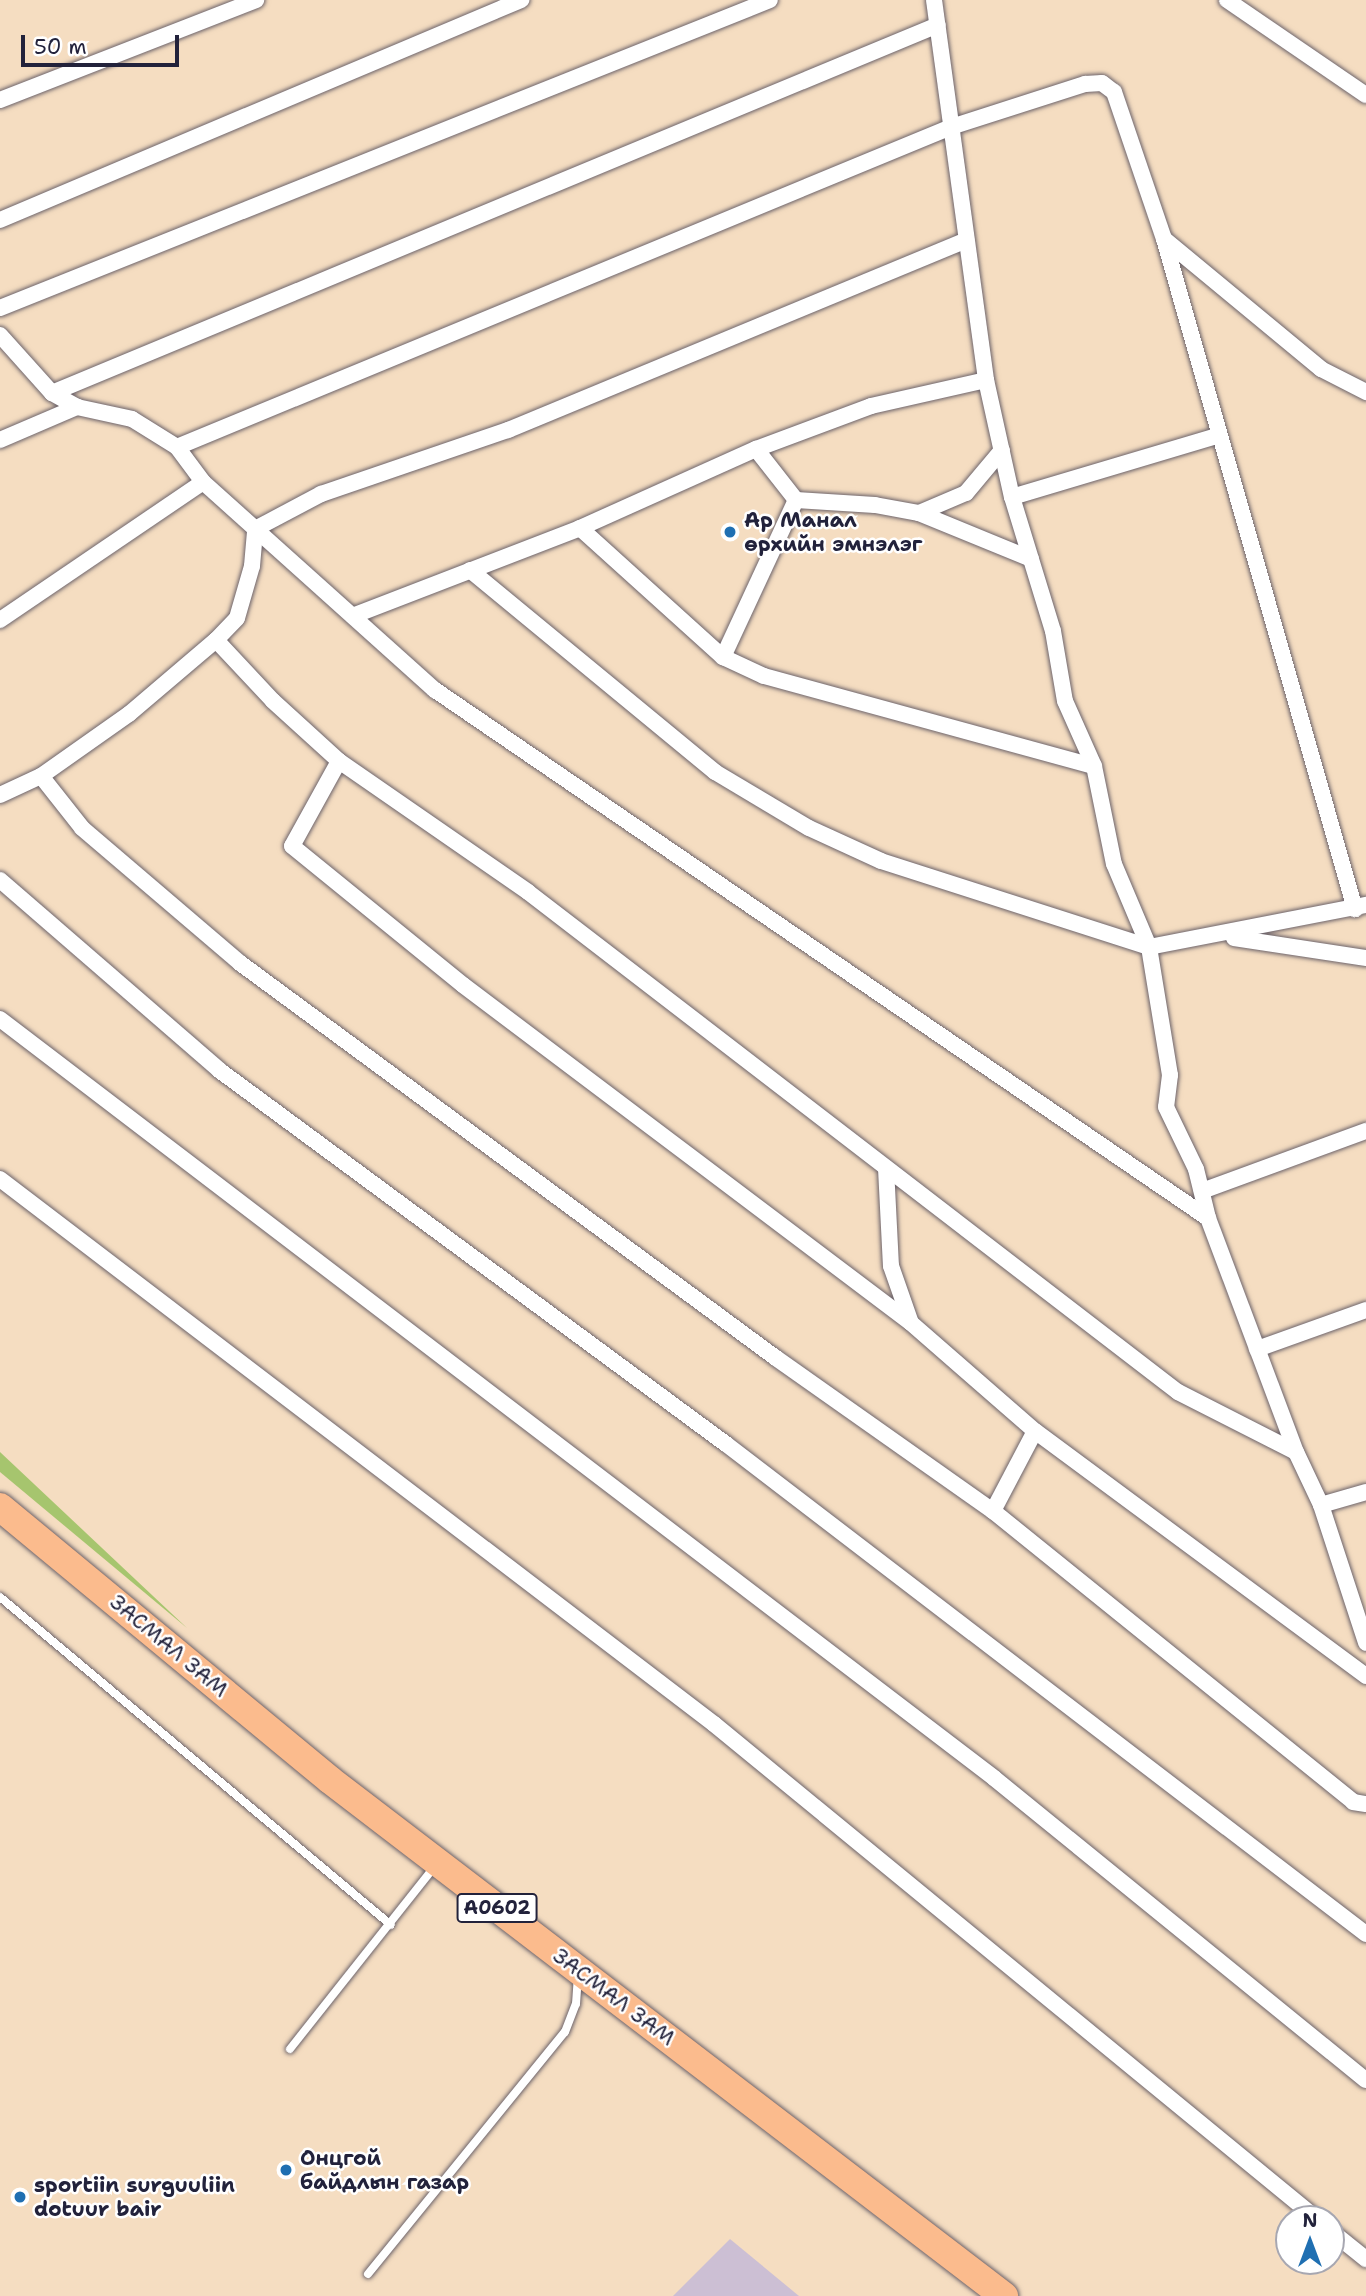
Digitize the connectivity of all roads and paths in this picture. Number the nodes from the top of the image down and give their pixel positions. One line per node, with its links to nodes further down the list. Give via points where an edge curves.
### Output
1 (256, 0): 8 (street)
2 (521, 0): 10 (street)
3 (769, 0): 13 (street)
4 (934, 0): 6 (street)
5 (1227, 0): 7 (street)
6 (938, 25): 9 (street); 17 (street)
7 (1366, 95)
8 (0, 100)
9 (951, 128): 11 (street, via 1085,84 1102,83 1114,92); 12 (street); 21 (street)
10 (0, 220)
11 (1164, 239): 16 (street, via 1321,369); 19 (street)
12 (966, 240): 15 (street); 29 (street, via 508,430 321,494)
13 (0, 308)
14 (0, 335): 17 (street)
15 (986, 380): 22 (street, via 872,407); 23 (street)
16 (1366, 392)
17 (52, 393): 18 (street)
18 (77, 407): 20 (street); 21 (street, via 132,419)
19 (1217, 436): 25 (street); 41 (street)
20 (0, 440)
21 (177, 447): 24 (street)
22 (755, 449): 26 (street); 28 (street)
23 (1002, 450): 25 (street); 27 (street, via 966,493)
24 (203, 482): 29 (street); 33 (street)
25 (1012, 497): 30 (street)
26 (796, 500): 27 (street); 35 (street)
27 (919, 513): 30 (street)
28 (580, 528): 31 (street); 35 (street)
29 (255, 529): 32 (street); 34 (street, via 252,566 237,618)
30 (1031, 559): 37 (street, via 1053,631 1065,701)
31 (470, 570): 32 (street); 43 (street, via 715,772 809,828 881,861)
32 (355, 615): 50 (street, via 435,690)
33 (0, 620)
34 (216, 640): 36 (street, via 273,701); 38 (street, via 129,714)
35 (723, 657): 37 (street, via 764,676)
36 (339, 761): 47 (street, via 528,892); 52 (street, via 292,846 463,985)
37 (1094, 766): 43 (street, via 1114,864)
38 (41, 776): 39 (street); 59 (street, via 82,828 240,963 776,1358)
39 (0, 795)
40 (0, 880): 66 (street, via 219,1070 726,1444)
41 (1360, 907): 42 (street)
42 (1207, 936): 43 (street); 44 (street, via 1269,940)
43 (1149, 947): 49 (street, via 1170,1075 1166,1107)
44 (1366, 958)
45 (0, 1019): 69 (street, via 994,1778)
46 (1366, 1131): 49 (street)
47 (886, 1168): 52 (street, via 891,1266); 55 (street, via 1178,1392)
48 (0, 1179): 70 (street, via 714,1724)
49 (1202, 1191): 50 (street)
50 (1208, 1218): 53 (street)
51 (1366, 1310): 53 (street)
52 (911, 1323): 54 (street)
53 (1257, 1349): 55 (street)
54 (1035, 1431): 59 (street); 62 (street)
55 (1296, 1452): 57 (street)
56 (1366, 1492): 57 (street)
57 (1321, 1505): 61 (street)
58 (0, 1507): 64 (highway, ЗАСМАЛ ЗАМ / A0602, via 330,1780)
59 (993, 1511): 63 (street, via 1353,1802)
60 (0, 1597): 65 (lane)
61 (1366, 1643)
62 (1366, 1676)
63 (1366, 1804)
64 (438, 1862): 65 (lane); 67 (highway, ЗАСМАЛ ЗАМ / A0602)
65 (391, 1925): 68 (lane)
66 (1366, 1934)
67 (579, 1970): 73 (lane, via 576,2004 565,2032); 74 (highway, ЗАСМАЛ ЗАМ / A0602)
68 (290, 2049)
69 (1366, 2080)
70 (1300, 2205)
71 (1345, 2242): 72 (street)
72 (1366, 2259)
73 (368, 2274)
74 (1004, 2296)

